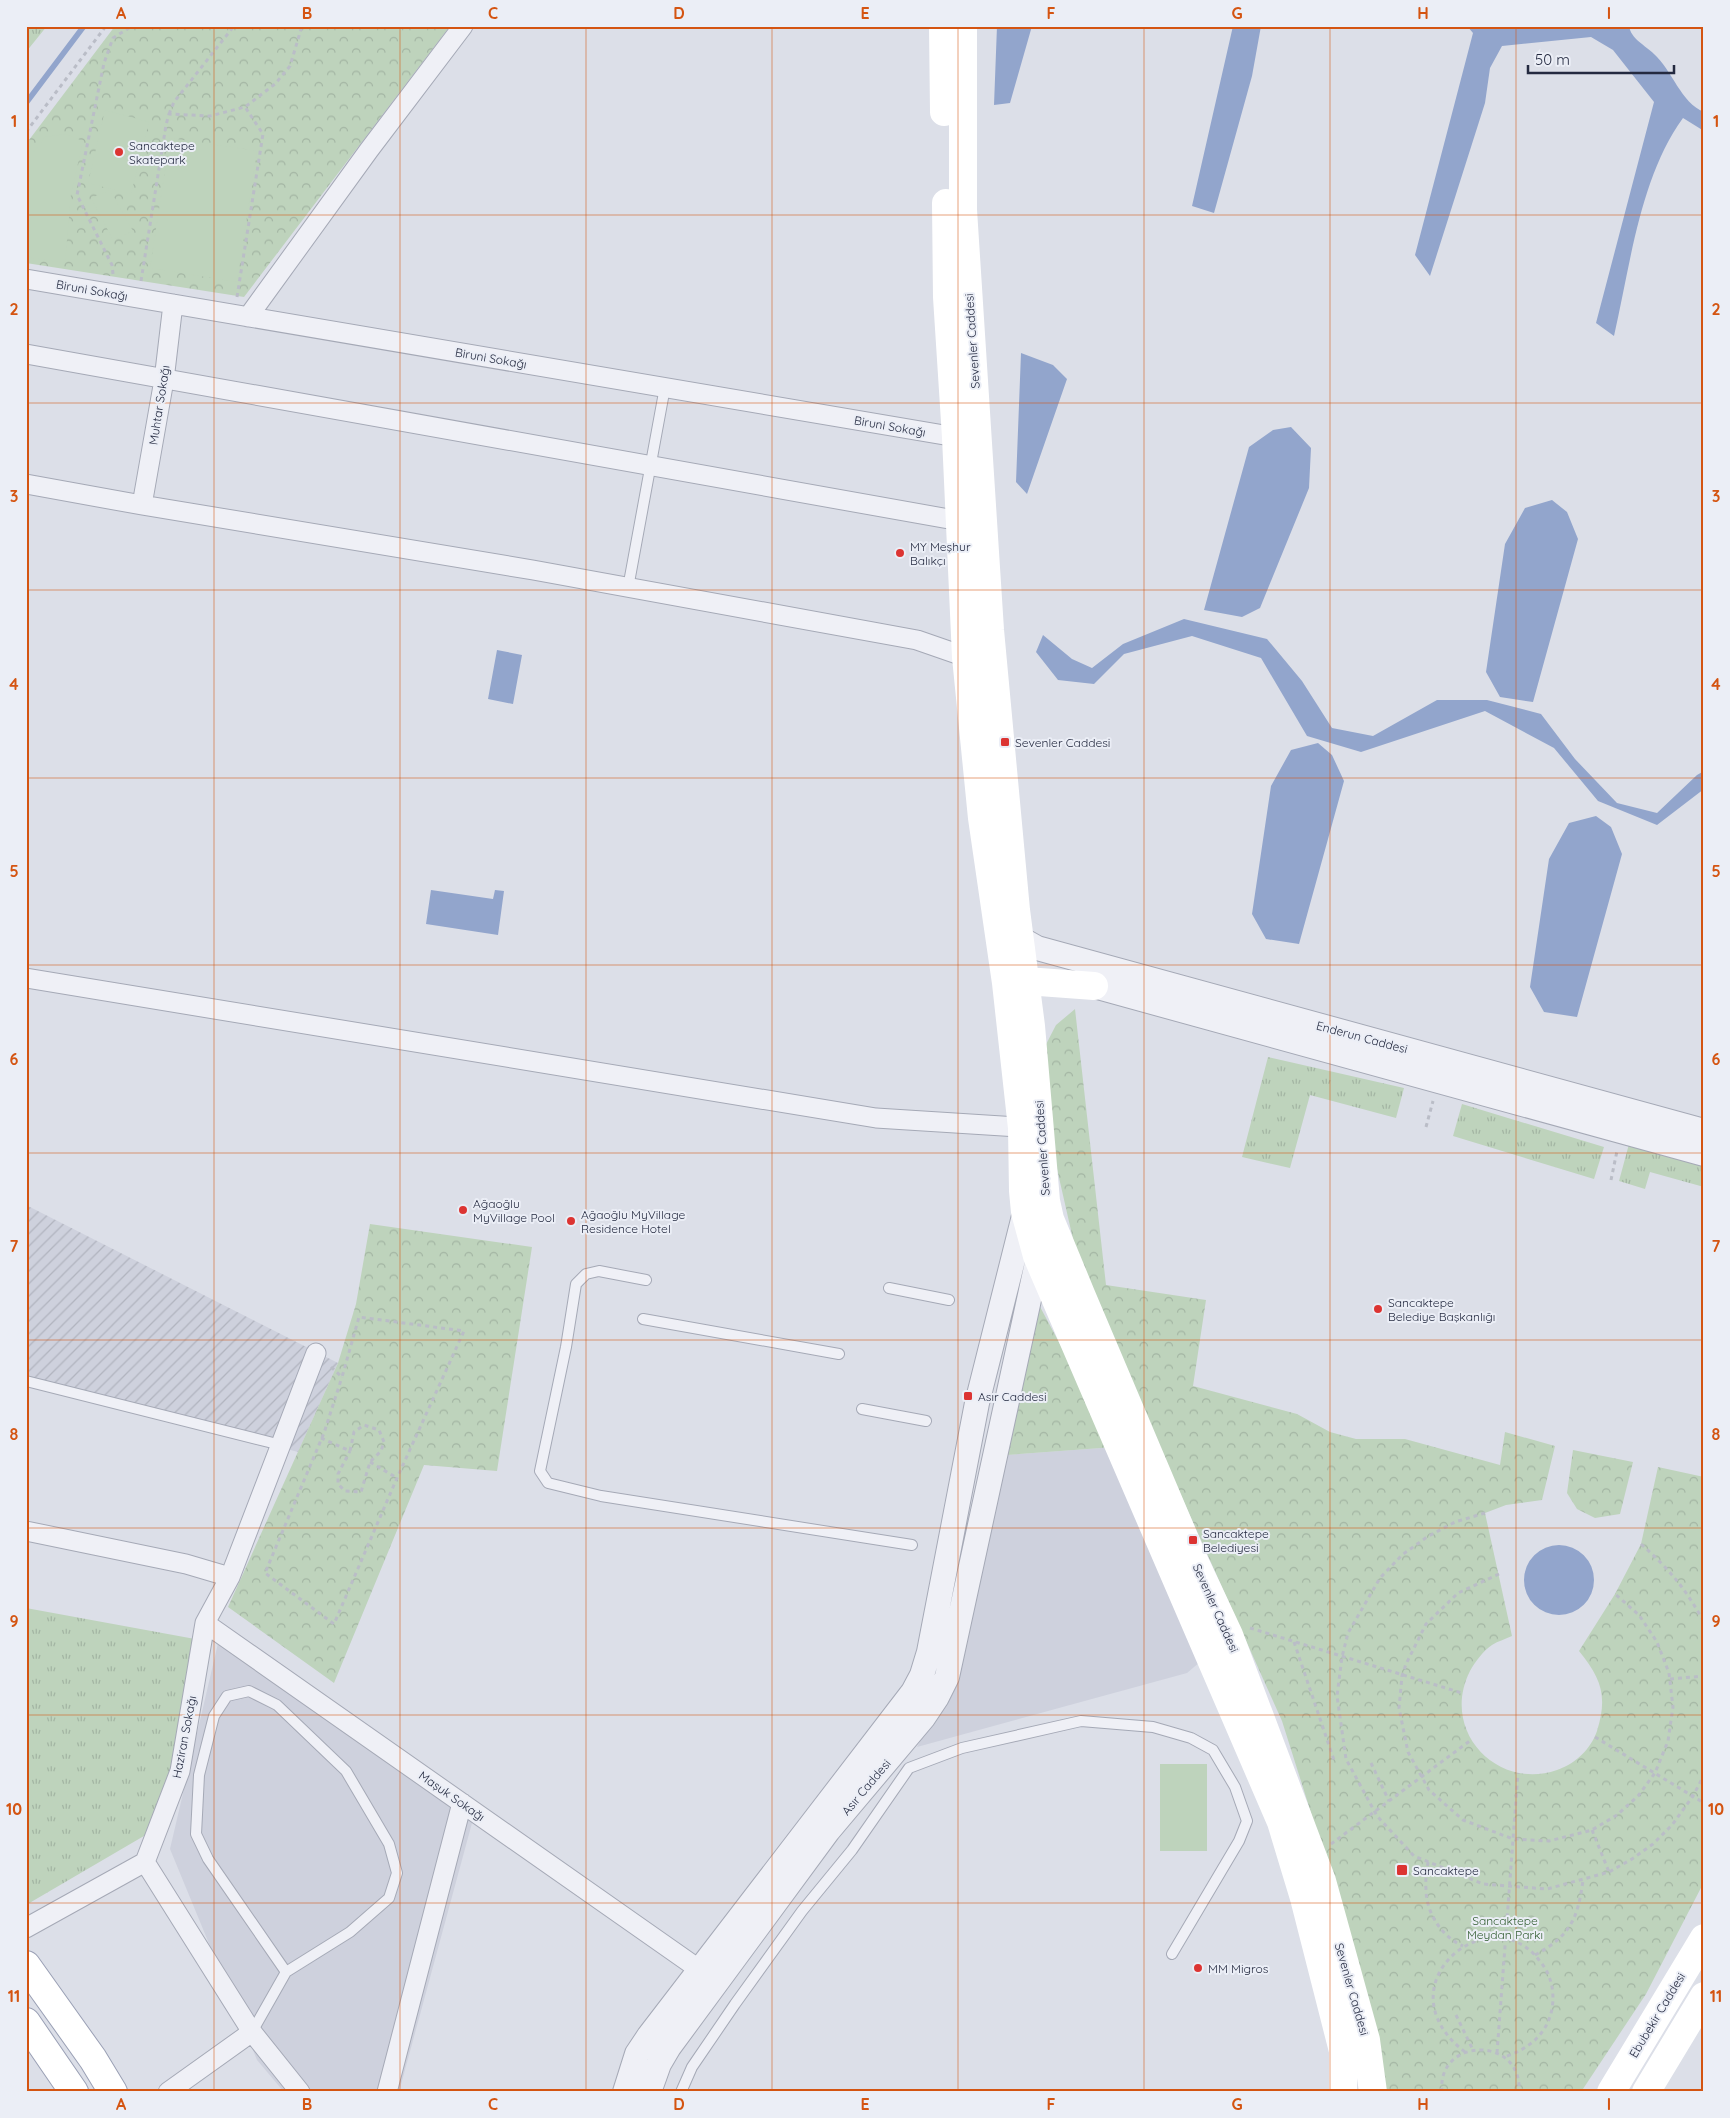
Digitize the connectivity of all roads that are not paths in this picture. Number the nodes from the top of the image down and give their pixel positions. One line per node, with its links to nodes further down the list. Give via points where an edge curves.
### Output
1 (463, 26): 6 (street)
2 (943, 26): 10 (main road, Sevenler Caddesi, via 947,297)
3 (963, 26): 17 (main road, Sevenler Caddesi, via 963,210 990,621 1007,826)
4 (26, 279): 5 (street, Biruni Sokağı)
5 (173, 304): 6 (street, Biruni Sokağı); 8 (street, Muhtar Sokağı)
6 (241, 315): 9 (street, Biruni Sokağı)
7 (26, 354): 8 (street)
8 (164, 380): 11 (street); 13 (street, Muhtar Sokağı)
9 (665, 387): 10 (street, Biruni Sokağı); 11 (lane)
10 (956, 437): 14 (main road, Sevenler Caddesi)
11 (650, 466): 14 (street); 15 (lane)
12 (26, 484): 13 (street)
13 (142, 505): 15 (street)
14 (960, 520): 16 (main road, Sevenler Caddesi)
15 (628, 588): 16 (street, via 917,640)
16 (966, 657): 19 (main road, Sevenler Caddesi, via 982,818)
17 (1021, 939): 19 (main road, Sevenler Caddesi); 23 (street, Enderun Caddesi, via 1036,948)
18 (26, 978): 22 (street, via 876,1118)
19 (1016, 982): 20 (main road); 21 (main road, Sevenler Caddesi); 22 (main road, Sevenler Caddesi)
20 (1094, 986): 21 (main road, via 1056,1000 1041,1010); 24 (street, Enderun Caddesi)
21 (1031, 1026): 22 (main road, Sevenler Caddesi)
22 (1032, 1128): 25 (main road, Sevenler Caddesi, via 1023,1191)
23 (1704, 1131)
24 (1704, 1154)
25 (1038, 1215): 26 (main road, Sevenler Caddesi); 48 (street, Asır Caddesi, via 977,1403 922,1675); 61 (main road, Sevenler Caddesi, via 1229,1635 1322,1881 1366,2040)
26 (1037, 1256): 48 (street, Asır Caddesi, via 947,1677 923,1718); 60 (main road, Sevenler Caddesi, via 1281,1822 1304,1898 1342,2051)
27 (646, 1280): 38 (lane, via 600,1272 586,1274 576,1284 540,1471 548,1483 601,1496)
28 (889, 1288): 29 (lane)
29 (949, 1300)
30 (643, 1319): 32 (lane)
31 (316, 1353): 36 (street, Haziran Sokağı)
32 (839, 1354)
33 (26, 1381): 36 (lane)
34 (862, 1409): 35 (lane)
35 (926, 1421)
36 (281, 1445): 39 (street, Haziran Sokağı)
37 (26, 1531): 39 (street, via 186,1564)
38 (912, 1545)
39 (230, 1577): 40 (street, Haziran Sokağı)
40 (205, 1623): 41 (street, Maşuk Sokağı); 42 (street, Haziran Sokağı, via 180,1771)
41 (462, 1803): 48 (street, Maşuk Sokağı); 56 (street)
42 (145, 1862): 43 (street); 51 (street)
43 (26, 1928)
44 (1704, 1938): 62 (main road, Ebubekir Caddesi)
45 (1172, 1954): 59 (lane, via 1247,1822 1235,1787 1213,1750 1191,1738 1153,1728 1081,1721 962,1748 909,1768 852,1850 802,1911 736,2004 692,2067)
46 (26, 1965): 53 (main road)
47 (286, 1972): 47 (lane, via 350,1932 389,1898 397,1873 388,1844 346,1771 277,1705 248,1690 227,1696 214,1716 199,1776 196,1834 208,1859); 51 (lane)
48 (708, 1977): 57 (street, Asır Caddesi, via 636,2054); 58 (street, Asır Caddesi, via 659,2064)
49 (1702, 2003): 63 (main road)
50 (26, 2022): 52 (main road)
51 (252, 2032): 54 (street); 55 (street)
52 (74, 2092)
53 (113, 2092)
54 (168, 2092)
55 (300, 2092)
56 (387, 2092)
57 (625, 2092)
58 (649, 2092)
59 (681, 2092)
60 (1343, 2092)
61 (1373, 2092)
62 (1611, 2092)
63 (1646, 2092)

